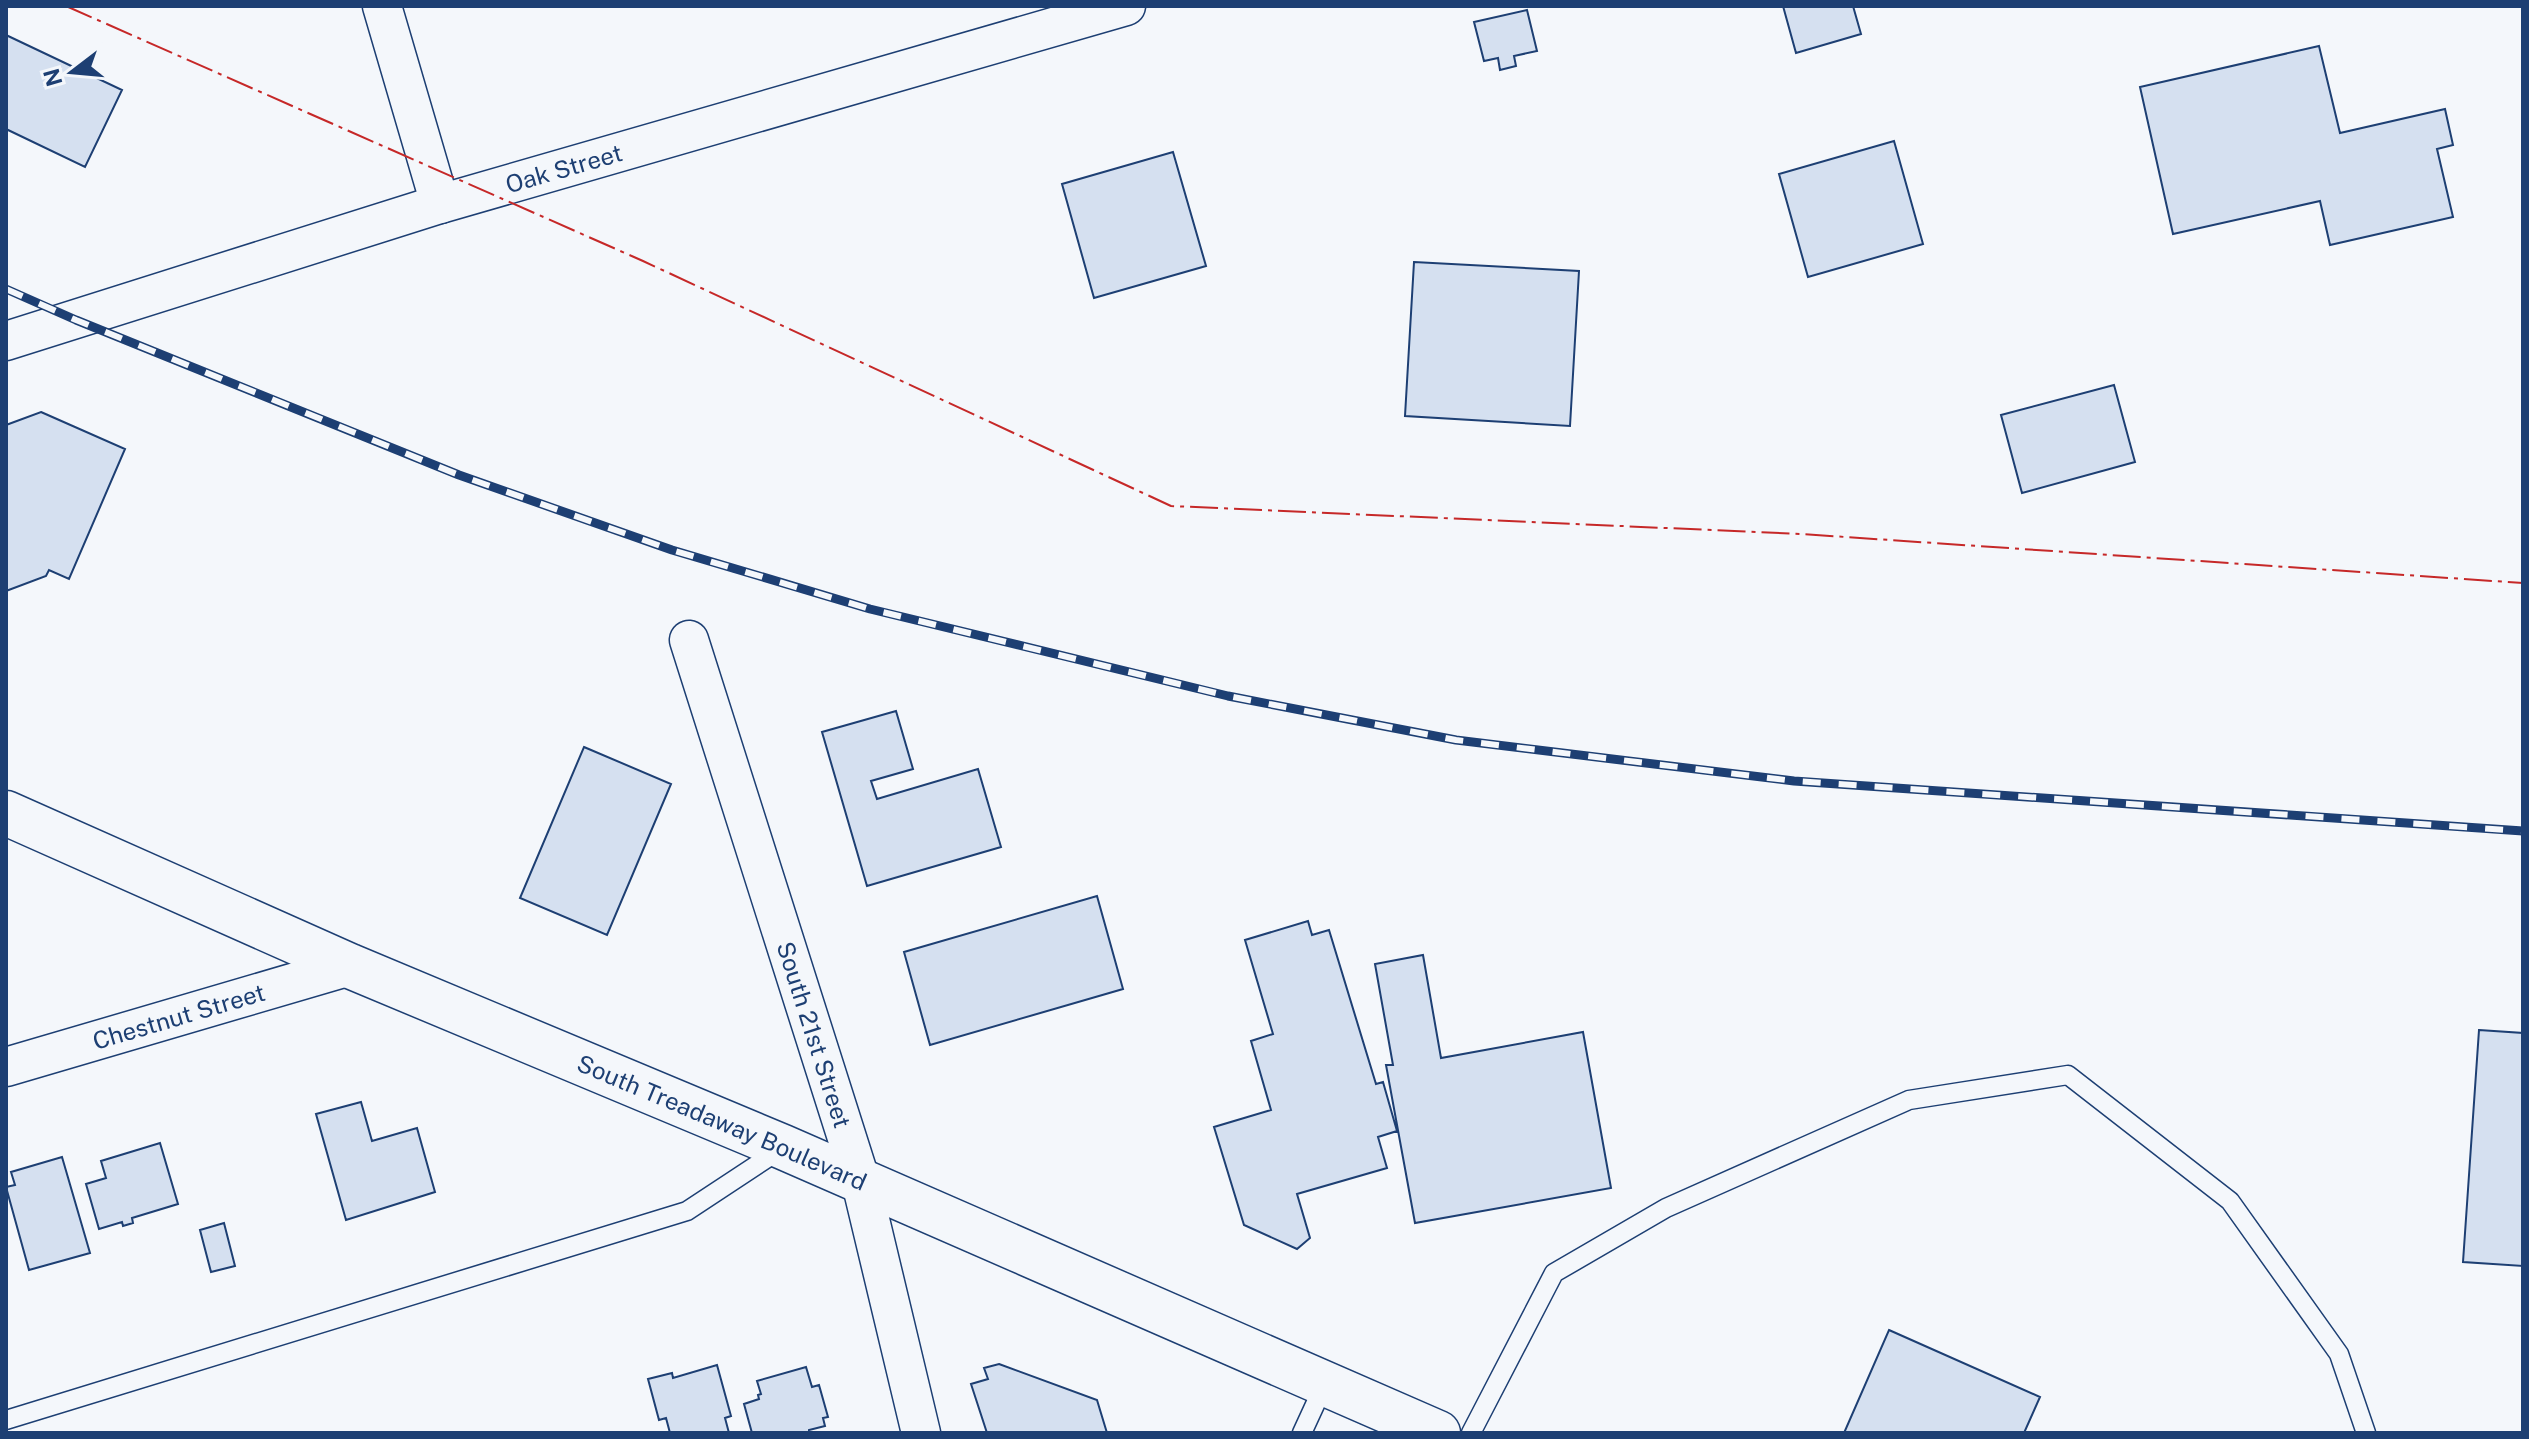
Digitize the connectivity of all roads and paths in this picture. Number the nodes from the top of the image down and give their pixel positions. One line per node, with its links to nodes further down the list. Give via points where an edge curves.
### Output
1 (382, 6): 3 (street)
2 (1126, 6): 3 (street, Oak Street)
3 (440, 204): 4 (street, Oak Street)
4 (6, 341)
5 (689, 640): 10 (street, South 21st Street)
6 (6, 813): 7 (main road, South Treadaway Boulevard)
7 (350, 966): 8 (street, Chestnut Street); 9 (main road, South Treadaway Boulevard)
8 (6, 1067)
9 (783, 1147): 10 (main road, South Treadaway Boulevard); 12 (lane, via 687,1211)
10 (861, 1182): 11 (main road, South Treadaway Boulevard); 13 (street, South 21st Street)
11 (1325, 1383): 14 (lane); 15 (main road, South Treadaway Boulevard)
12 (6, 1420)
13 (921, 1433)
14 (1302, 1433)
15 (1438, 1433)
16 (1471, 1433): 17 (lane, via 1554,1273 1666,1208 1909,1100 2068,1075 2230,1201 2339,1354)
17 (2366, 1433)

